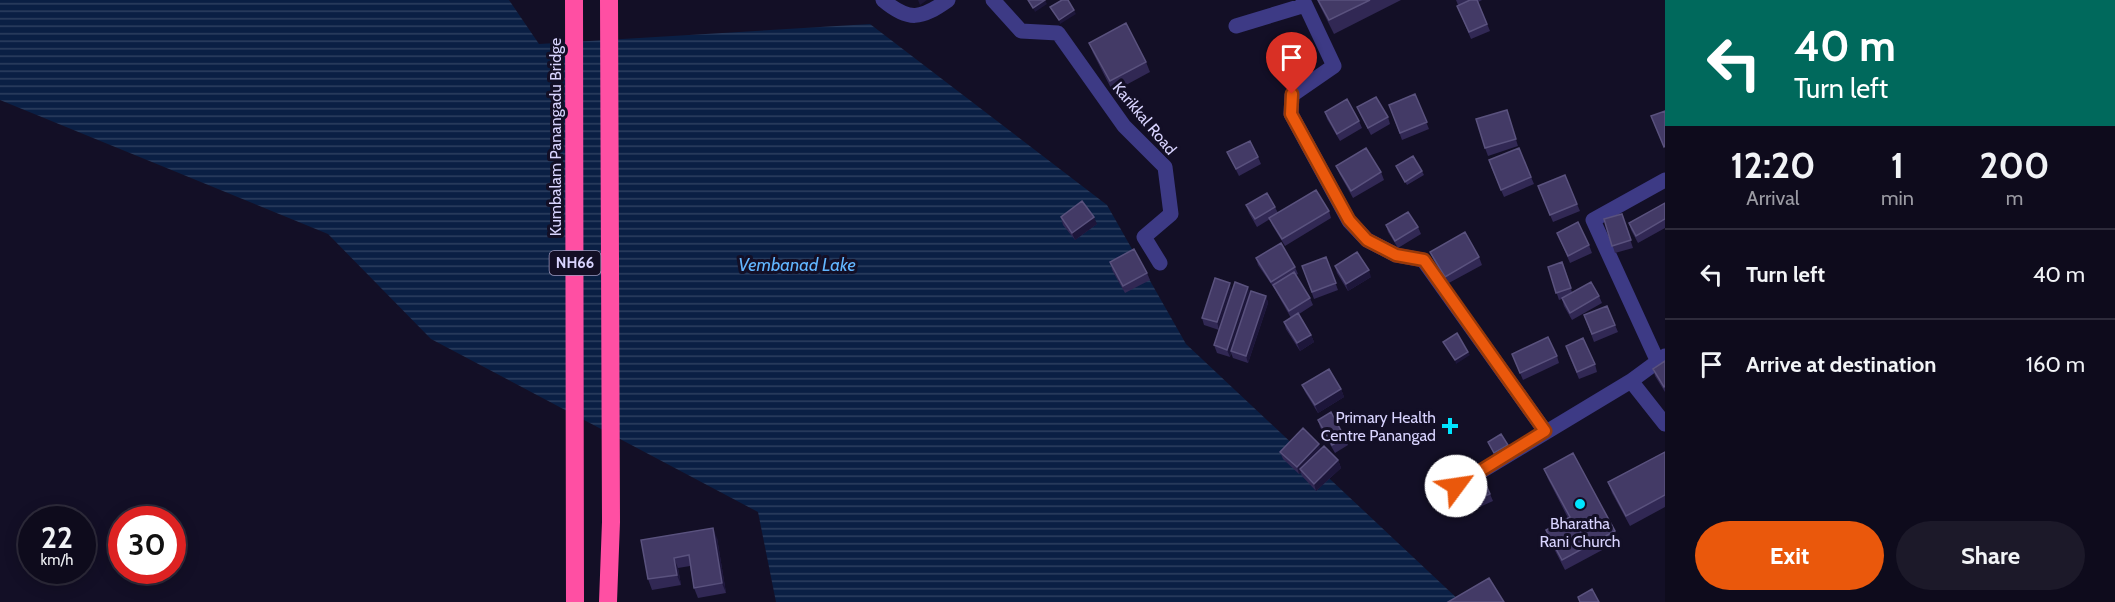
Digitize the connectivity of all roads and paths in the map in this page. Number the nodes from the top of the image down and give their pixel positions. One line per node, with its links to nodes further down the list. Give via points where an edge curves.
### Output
1 (574, 0): 15 (highway, Kumbalam Panangadu Bridge / NH66)
2 (609, 0): 16 (highway, NH66)
3 (883, 0): 4 (street, via 899,14 925,16)
4 (948, 0)
5 (993, 0): 9 (street, Karikkal Road, via 1021,31 1058,33 1124,126 1165,167 1171,214 1144,237)
6 (1304, 2): 7 (street); 13 (street, via 1334,66 1292,94 1291,114 1305,143 1349,220 1367,240 1396,255 1424,260)
7 (1236, 26)
8 (1665, 180): 10 (street, via 1593,219)
9 (1160, 263)
10 (1661, 358): 11 (street)
11 (1631, 381): 12 (street); 13 (street)
12 (1665, 424)
13 (1545, 431): 14 (street)
14 (1442, 495)
15 (575, 602)
16 (608, 602)

